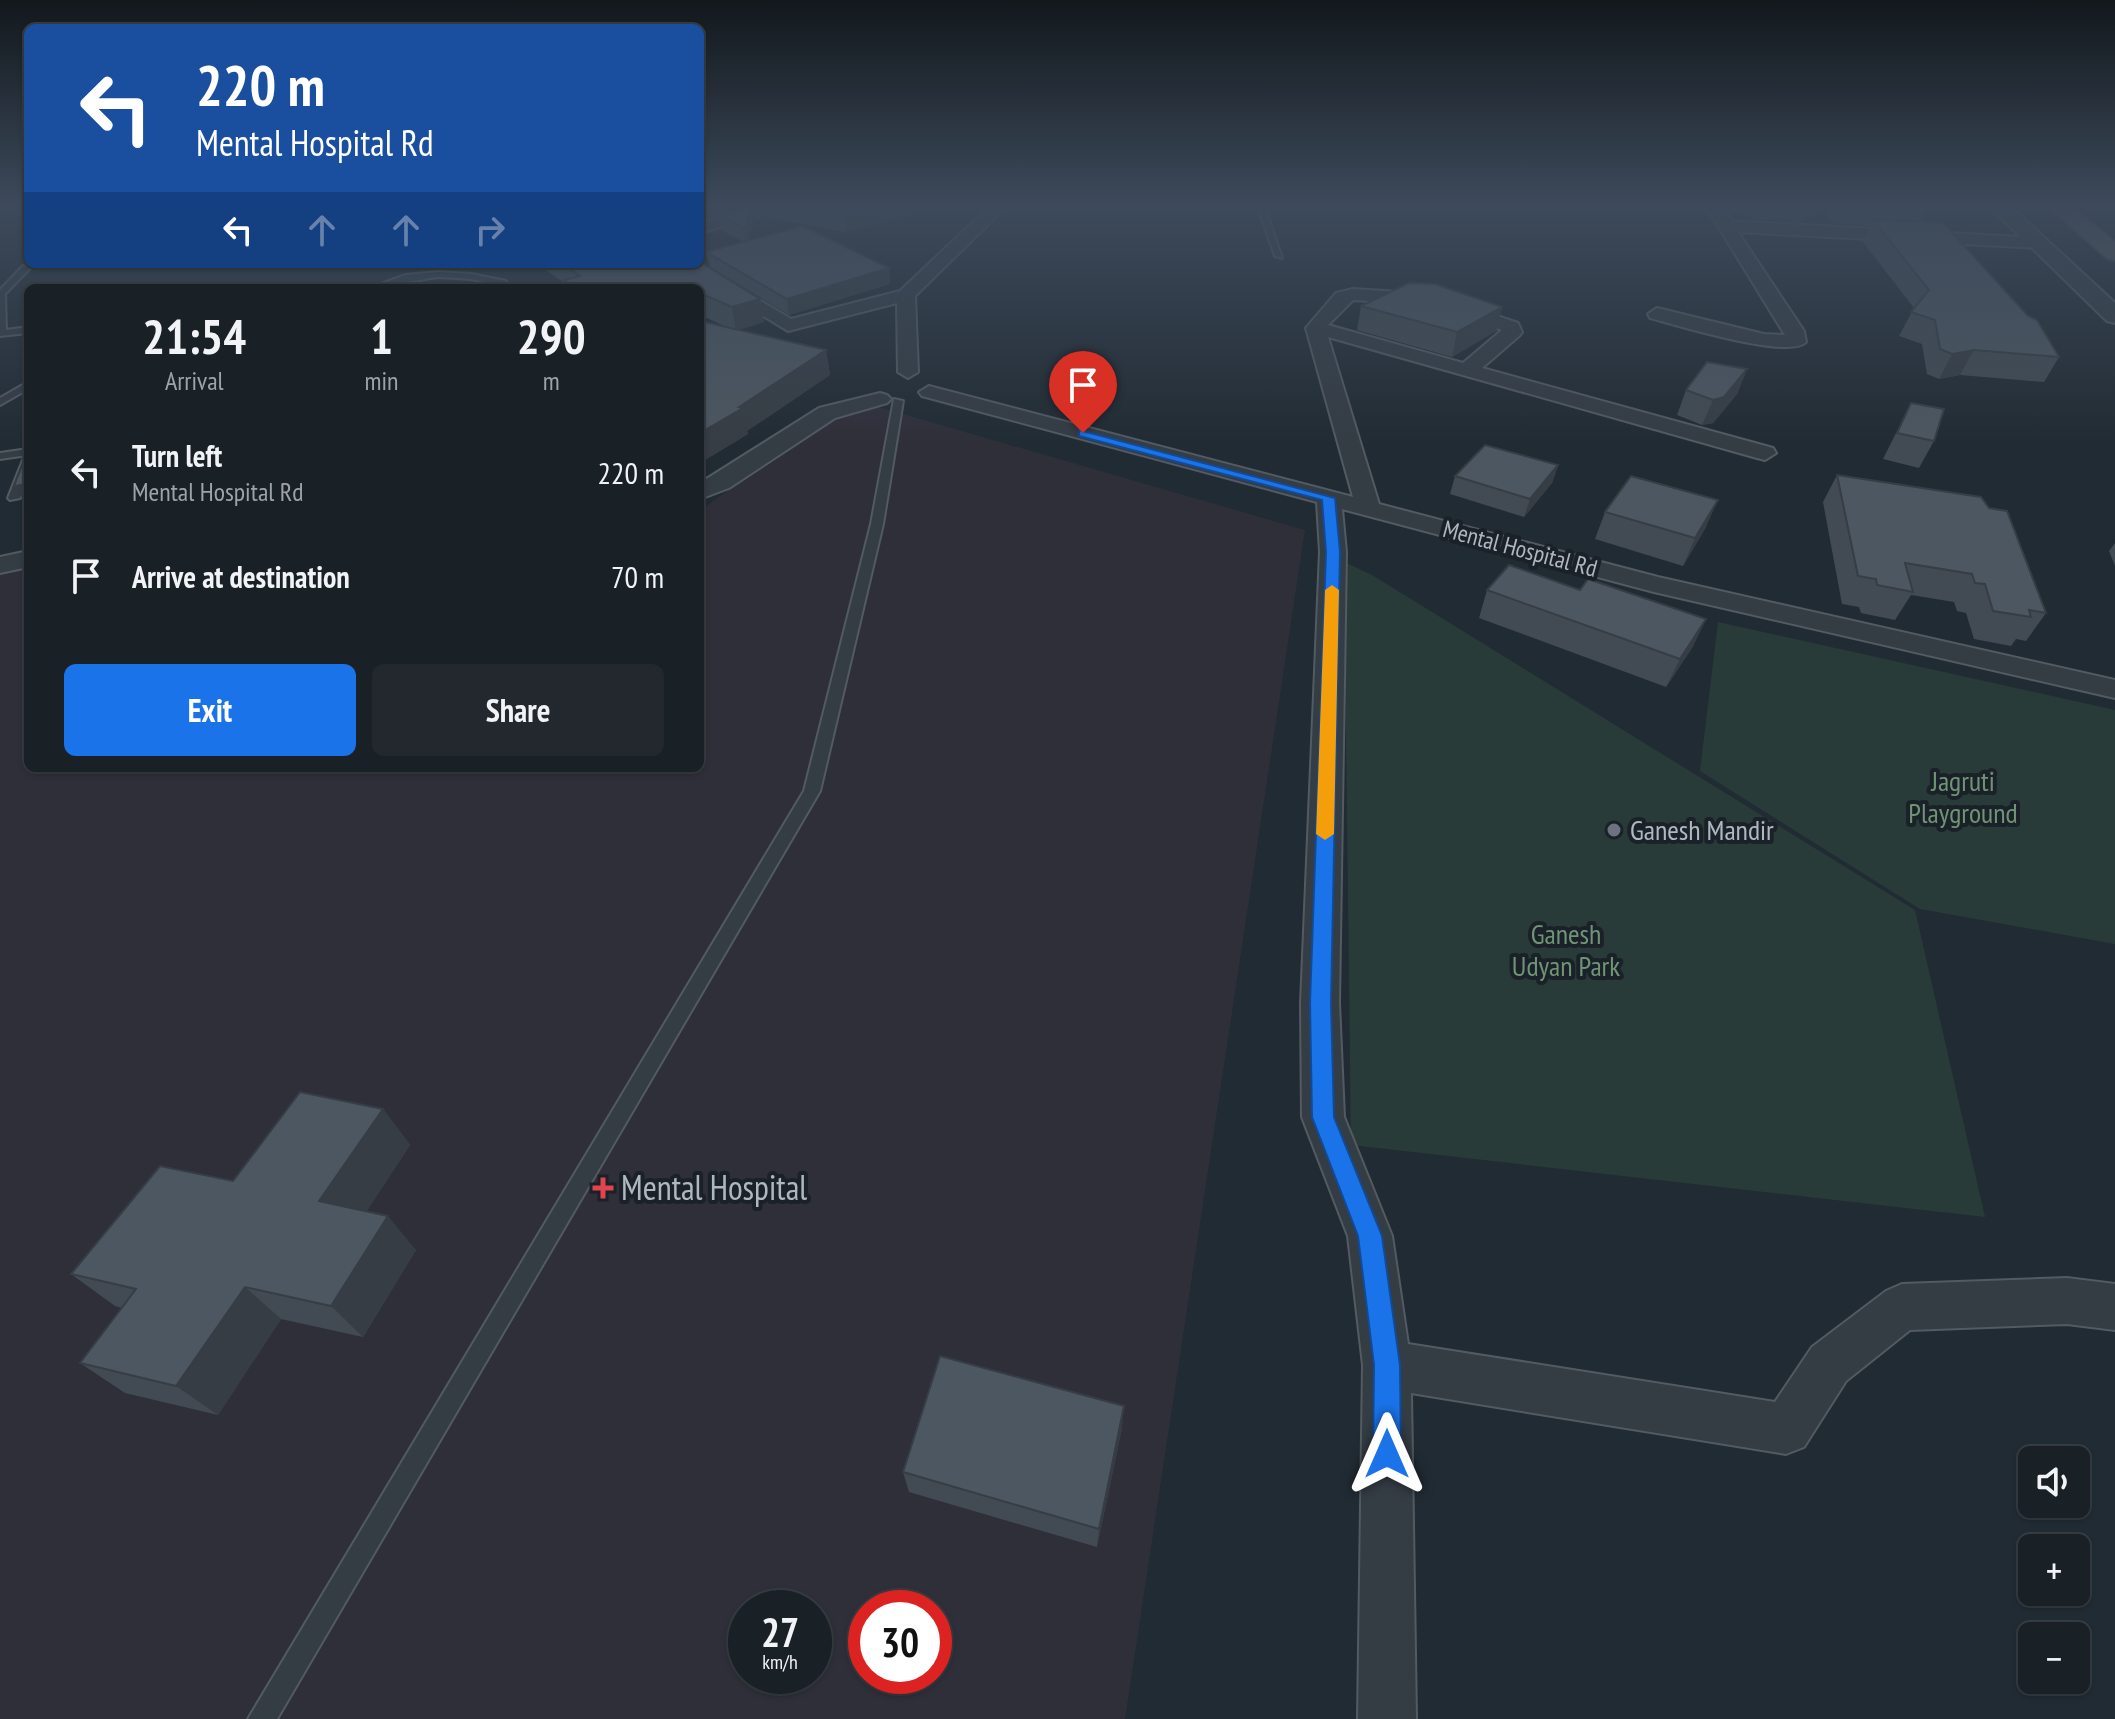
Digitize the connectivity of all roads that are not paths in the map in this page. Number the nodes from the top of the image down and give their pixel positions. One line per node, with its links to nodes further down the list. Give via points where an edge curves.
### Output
1 (9, 285): 12 (lane, via 1,294)
2 (722, 285): 9 (street)
3 (916, 285): 6 (street)
4 (1764, 285): 7 (street, via 1796,342 1764,340)
5 (2082, 285): 8 (street)
6 (906, 295): 9 (street); 15 (street)
7 (1657, 314)
8 (2115, 316)
9 (788, 325): 13 (street)
10 (1316, 328): 14 (street); 14 (street, via 1342,297 1353,294 1432,300 1511,327 1512,332); 27 (street)
11 (24, 330): 12 (lane)
12 (1, 333)
13 (761, 333)
14 (1468, 369): 21 (street)
15 (908, 372): 17 (street); 18 (street, via 931,379)
16 (24, 387): 19 (lane)
17 (883, 389): 18 (street); 24 (street, via 827,413); 33 (lane, via 877,524 812,791)
18 (929, 392): 26 (street, Mental Hospital Rd)
19 (0, 402)
20 (24, 453): 22 (lane)
21 (1765, 453)
22 (0, 456)
23 (24, 471): 25 (lane)
24 (704, 490)
25 (14, 498)
26 (1329, 498): 27 (street, Mental Hospital Rd); 32 (street, via 1333,552 1320,1003 1323,1117 1370,1236)
27 (1368, 509): 30 (street, Mental Hospital Rd, via 1654,584)
28 (24, 560): 29 (street)
29 (0, 565)
30 (2115, 689)
31 (2115, 1307): 32 (street, via 2067,1301 1902,1307 1829,1364 1786,1429)
32 (1387, 1365): 34 (street)
33 (262, 1719)
34 (1387, 1719)

